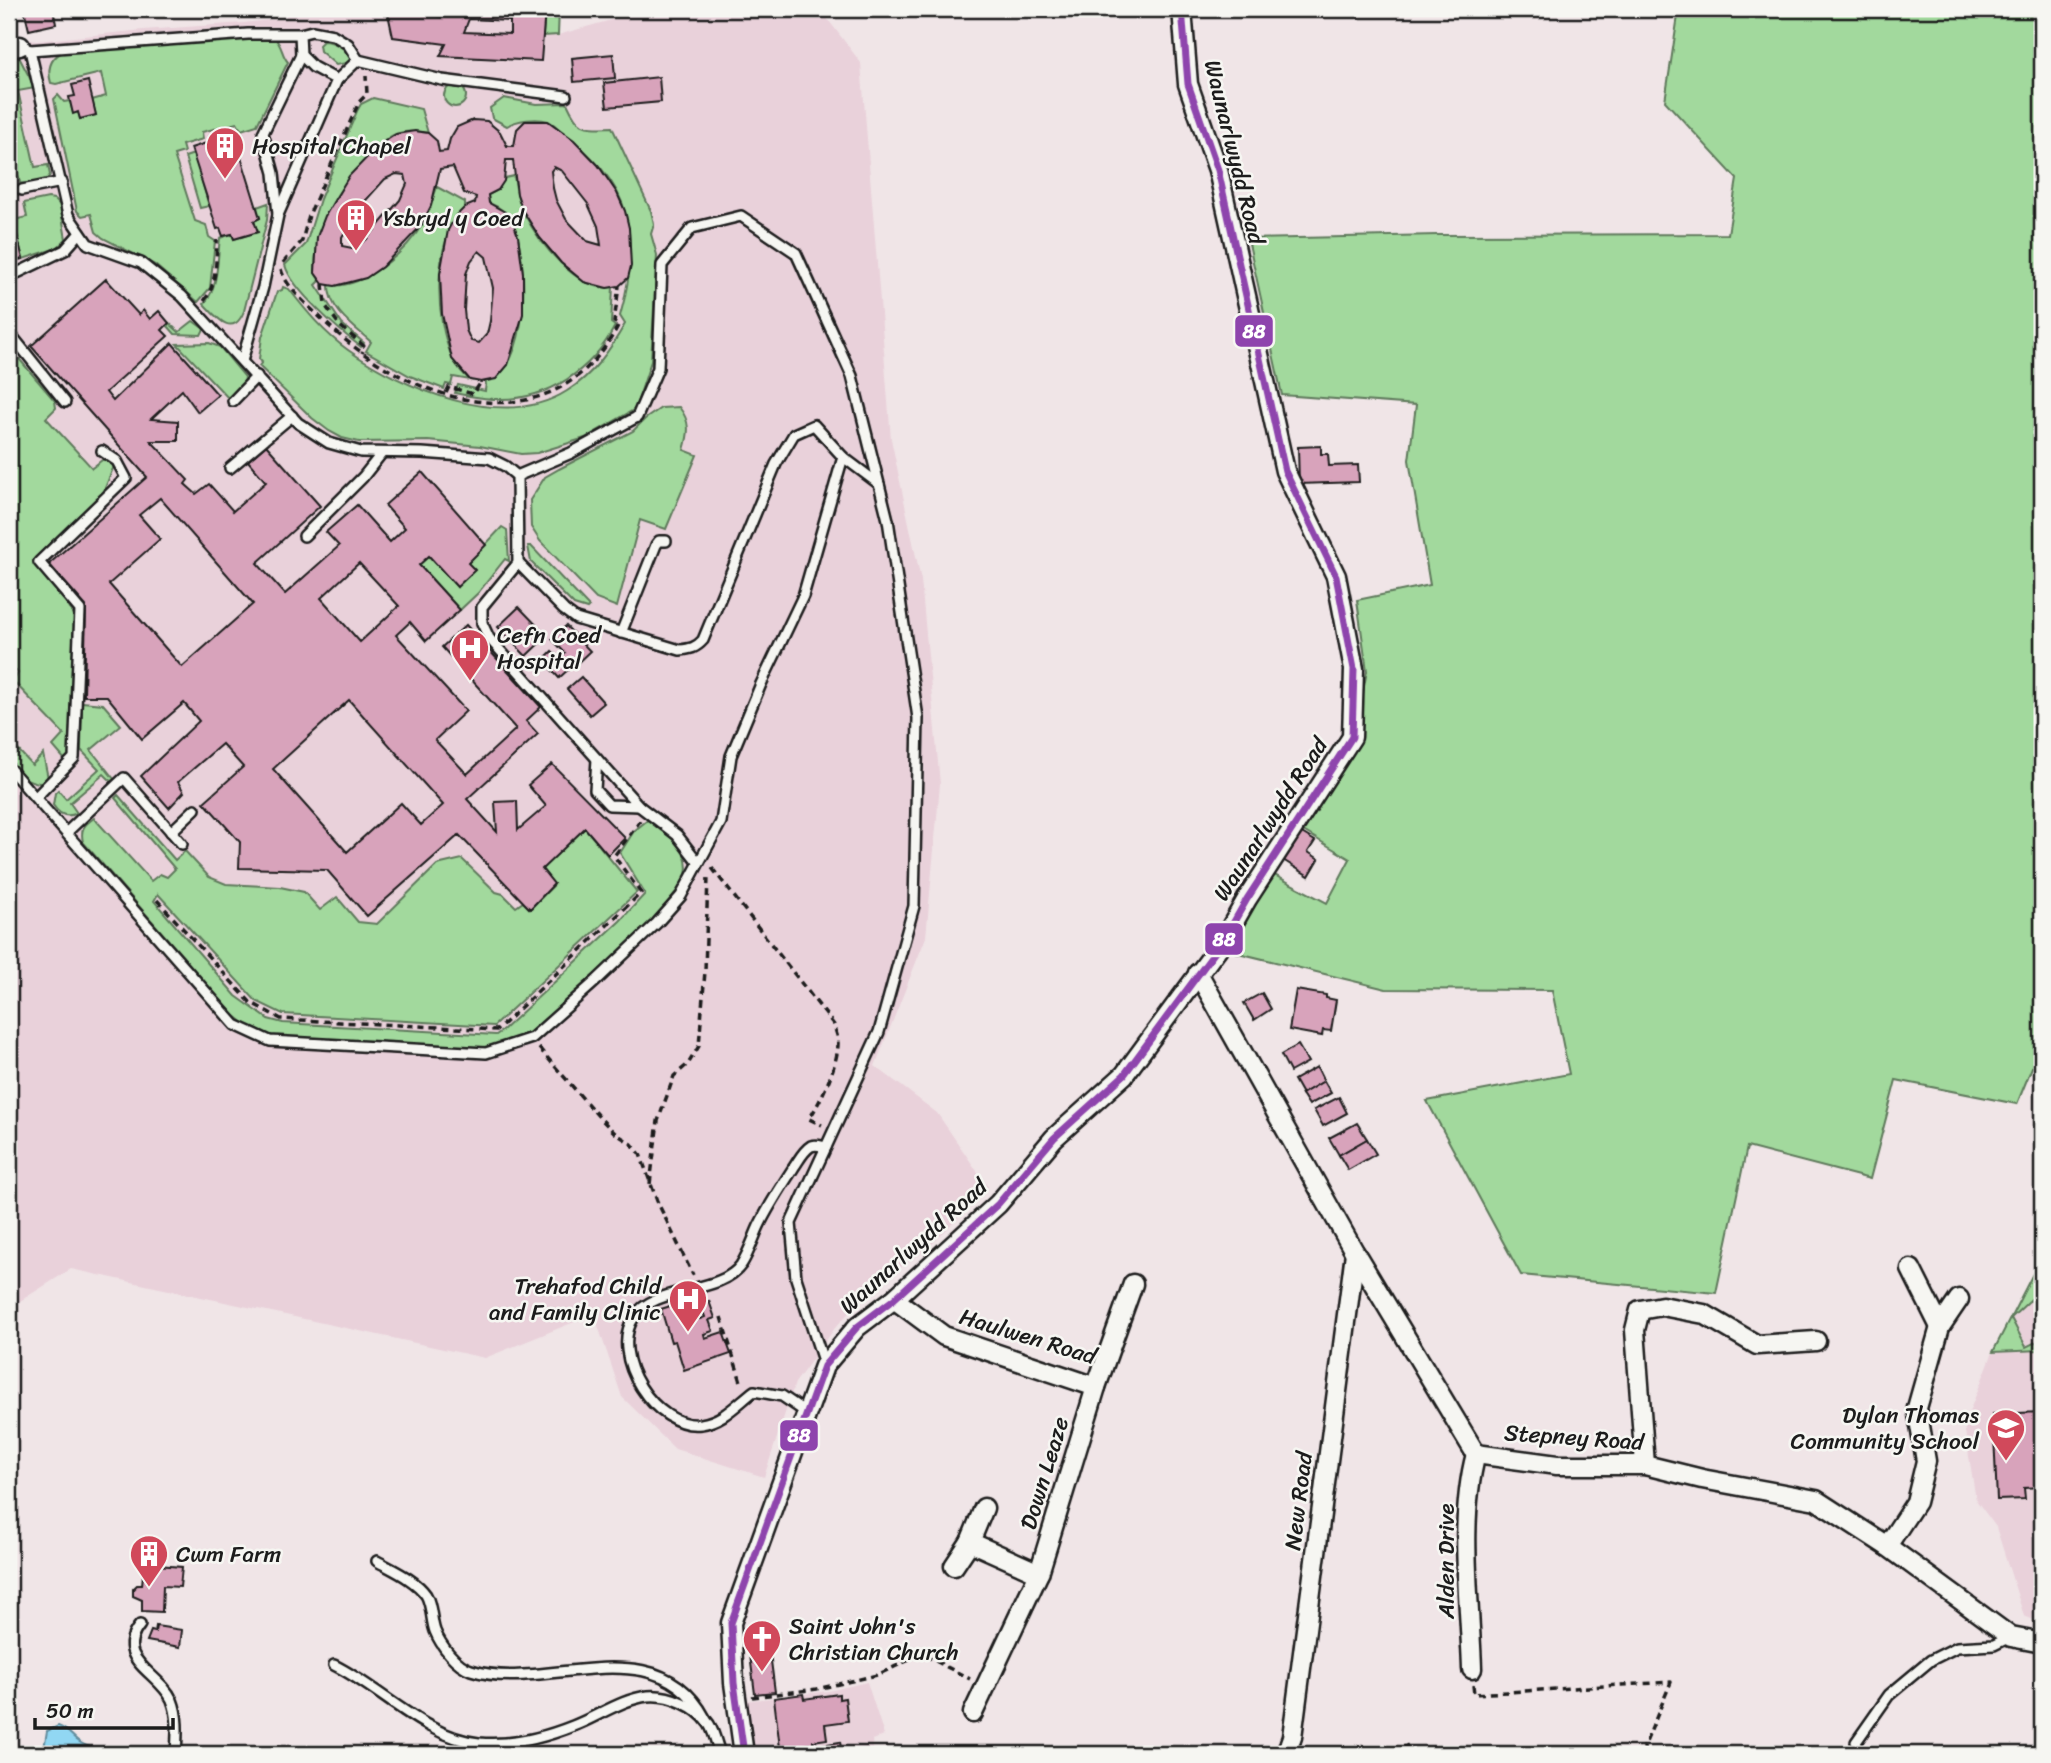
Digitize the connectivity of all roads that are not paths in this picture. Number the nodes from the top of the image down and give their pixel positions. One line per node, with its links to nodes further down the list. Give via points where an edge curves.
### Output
1 (1182, 9): 38 (street, Waunarlwydd Road, via 1188,84 1218,170 1285,471 1336,576 1354,668 1352,737)
2 (300, 34): 3 (lane); 4 (lane); 5 (lane, via 333,35 348,44)
3 (20, 48): 8 (lane)
4 (301, 55): 6 (lane); 10 (lane, via 263,133 274,173)
5 (358, 60): 6 (lane); 7 (lane, via 442,80)
6 (337, 80): 10 (lane)
7 (566, 96)
8 (62, 182): 9 (lane); 11 (lane, via 68,215)
9 (22, 190)
10 (278, 215): 14 (lane)
11 (80, 233): 12 (lane, via 65,250); 14 (lane, via 88,244 141,263 183,296)
12 (9, 277)
13 (9, 332): 17 (lane)
14 (242, 361): 15 (lane)
15 (257, 376): 16 (lane); 18 (lane)
16 (233, 401)
17 (65, 402)
18 (292, 416): 20 (lane, via 329,443); 22 (lane)
19 (102, 451): 31 (lane, via 117,461 126,478 39,562 80,610 74,758)
20 (382, 453): 23 (lane, via 489,458); 25 (lane)
21 (843, 457): 24 (lane); 28 (lane, via 814,425 794,434 776,464 698,646 680,650); 37 (lane, via 803,596 731,756 721,822)
22 (230, 468)
23 (517, 476): 24 (lane, via 637,417 658,368 662,265 692,228 741,216 796,253 852,376); 27 (lane)
24 (879, 484): 39 (lane, via 918,718 914,906 879,1032)
25 (304, 536)
26 (666, 541): 28 (lane, via 656,545)
27 (518, 563): 28 (lane, via 576,619); 29 (lane, via 482,607 482,623 489,638)
28 (621, 633)
29 (597, 759): 33 (lane); 33 (lane, via 595,790 609,805)
30 (9, 768): 31 (lane)
31 (36, 797): 34 (lane)
32 (195, 809): 35 (lane)
33 (643, 809): 37 (lane, via 677,835)
34 (67, 832): 35 (lane, via 124,778); 37 (lane, via 234,1025 270,1041 486,1053 532,1038 657,922 681,896)
35 (172, 832): 36 (lane)
36 (182, 844)
37 (698, 862)
38 (1198, 973): 40 (street, Stepney Road); 43 (street, Waunarlwydd Road, via 1124,1074 1054,1138 998,1204)
39 (826, 1147): 47 (lane, via 791,1223 796,1278); 49 (lane, via 811,1146 803,1154 730,1277 648,1304 634,1315 626,1343 628,1363 637,1382 681,1423 717,1419 754,1391 782,1396)
40 (1355, 1253): 50 (street, Stepney Road); 69 (street, New Road, via 1294,1723)
41 (1911, 1269): 45 (street)
42 (1133, 1284): 48 (street, Haulwen Road)
43 (894, 1299): 47 (street, Waunarlwydd Road, via 858,1327); 48 (street, Haulwen Road, via 944,1336)
44 (1959, 1299): 45 (street)
45 (1940, 1327): 54 (street, via 1917,1408 1926,1461 1916,1502)
46 (1816, 1341): 51 (street, via 1757,1345 1704,1314 1662,1306 1640,1310 1635,1330)
47 (824, 1366): 49 (street, Waunarlwydd Road)
48 (1096, 1387): 57 (street, Down Leaze)
49 (807, 1413): 68 (street, Waunarlwydd Road, via 731,1623)
50 (1476, 1454): 51 (street, Stepney Road, via 1557,1465); 62 (street, Alden Drive, via 1467,1534)
51 (1645, 1465): 54 (street, Stepney Road, via 1816,1500)
52 (984, 1508): 53 (street, Down Leaze)
53 (970, 1542): 56 (street, Down Leaze); 57 (street, Down Leaze)
54 (1887, 1546): 59 (street, Stepney Road)
55 (377, 1561): 64 (lane, via 427,1596 436,1632 468,1669 516,1674 624,1667 666,1679 687,1693)
56 (954, 1566)
57 (1039, 1573): 63 (street, Down Leaze)
58 (140, 1625): 66 (lane, via 130,1644 141,1666 171,1698 178,1733)
59 (2011, 1636): 60 (street); 65 (lane, via 1994,1645 1957,1647 1931,1660 1889,1695)
60 (2042, 1643)
61 (334, 1665): 64 (lane, via 424,1723 478,1743 539,1737 647,1696 682,1702)
62 (1472, 1669)
63 (973, 1713)
64 (708, 1724): 67 (lane)
65 (1856, 1742)
66 (176, 1754)
67 (720, 1754)
68 (744, 1754)
69 (1286, 1754)

